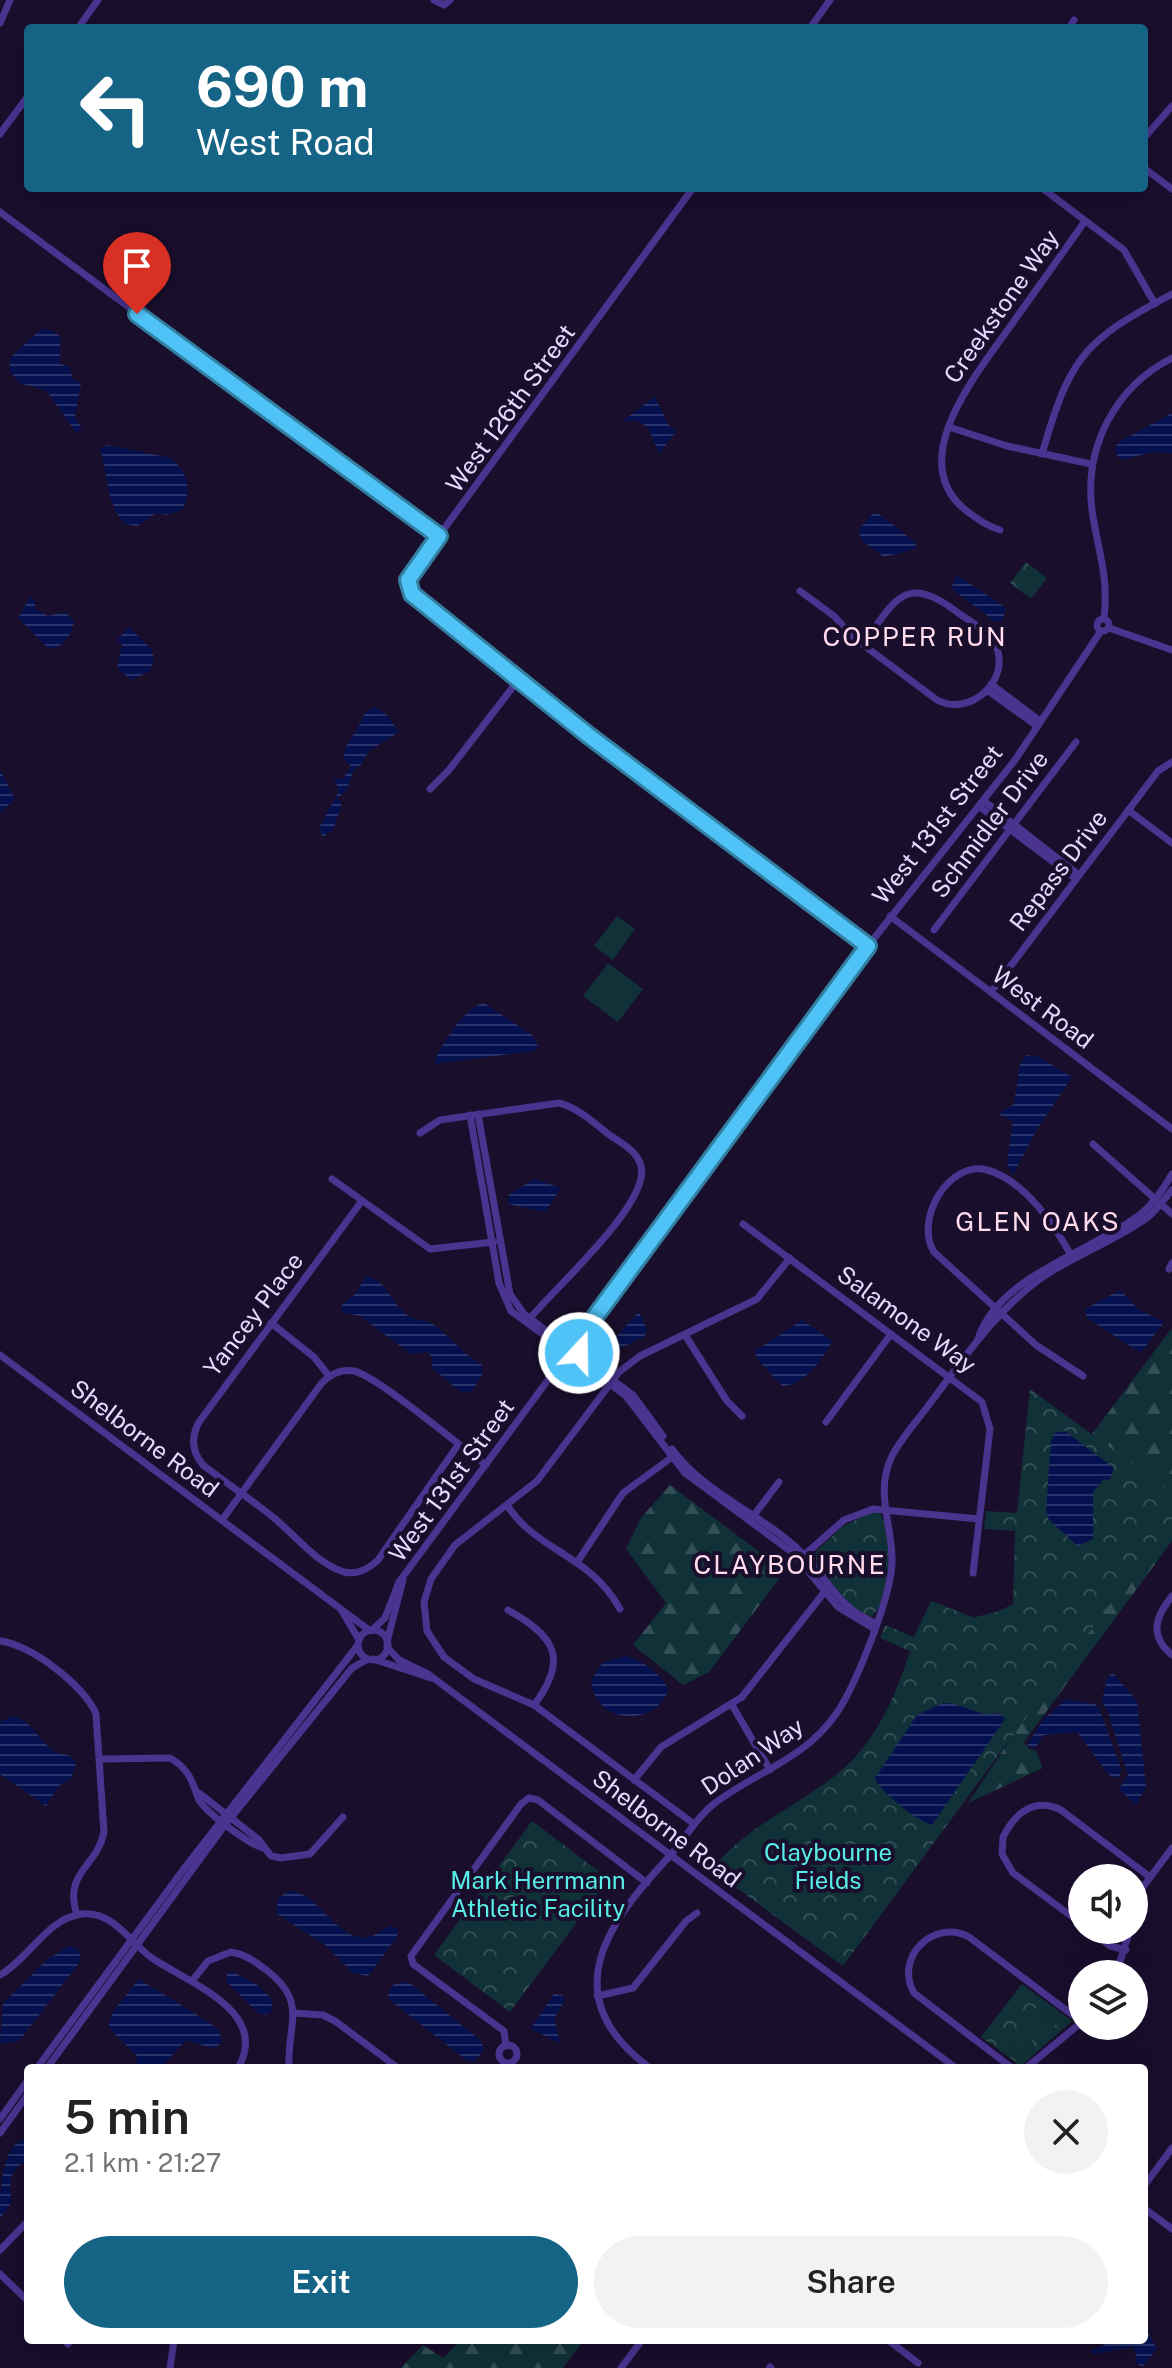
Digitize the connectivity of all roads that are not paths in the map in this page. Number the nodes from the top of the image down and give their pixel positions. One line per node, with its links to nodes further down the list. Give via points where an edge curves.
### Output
1 (10, 0): 7 (street)
2 (98, 0): 8 (street)
3 (434, 0): 4 (street, via 444,5)
4 (450, 0)
5 (830, 0): 9 (street)
6 (1074, 20): 10 (street)
7 (0, 23)
8 (81, 24)
9 (813, 24)
10 (1072, 24)
11 (24, 101): 14 (street)
12 (1172, 106): 13 (street)
13 (1148, 133)
14 (0, 134)
15 (1148, 171): 16 (street)
16 (1172, 189)
17 (690, 192): 28 (street, West 126th Street)
18 (1047, 192): 20 (street)
19 (0, 212): 28 (street)
20 (1085, 221): 22 (street, via 1124,250); 24 (street, Creekstone Way, via 969,386)
21 (1172, 294): 22 (street)
22 (1155, 304): 25 (street, via 1103,333 1077,366 1059,397)
23 (1172, 358): 26 (street, via 1144,375 1116,406)
24 (949, 427): 25 (street); 27 (street, Creekstone Way, via 941,455 949,493 987,526)
25 (1042, 454): 26 (street)
26 (1091, 464): 30 (street, via 1092,513 1108,589)
27 (1000, 530)
28 (439, 536): 33 (street, West 126th Street, via 407,586)
29 (800, 591): 31 (street)
30 (1105, 629): 32 (street); 35 (street, West 131st Street)
31 (863, 644): 34 (street, via 946,705 970,704); 34 (street, via 898,599 912,592 933,595 995,645 999,668)
32 (1172, 650)
33 (519, 679): 38 (street); 46 (street)
34 (989, 687): 35 (street)
35 (1039, 724): 39 (street, West 131st Street)
36 (1076, 742): 41 (street, Schmidler Drive)
37 (1172, 762): 40 (street, Repass Drive, via 1158,771)
38 (430, 789)
39 (982, 804): 41 (street); 44 (street, West 131st Street)
40 (1128, 810): 42 (street); 43 (street, Repass Drive)
41 (1013, 828): 43 (street); 45 (street, Schmidler Drive)
42 (1172, 843)
43 (1078, 877): 47 (street, Repass Drive)
44 (890, 916): 46 (street, West 131st Street); 47 (street, West Road)
45 (934, 930)
46 (868, 946): 67 (street, West 131st Street)
47 (991, 992): 49 (street, West Road)
48 (474, 1115): 50 (street, via 440,1120); 59 (street); 63 (street, via 550,1102 568,1105 629,1148 642,1170 636,1195 587,1261)
49 (1172, 1129)
50 (420, 1133)
51 (1093, 1144): 55 (street)
52 (1172, 1174): 55 (street, Dolan Way)
53 (332, 1179): 56 (street)
54 (1172, 1190): 55 (street, Dolan Way)
55 (1158, 1201): 57 (street); 60 (street, Dolan Way)
56 (361, 1202): 59 (street, via 430,1249); 64 (street, Yancey Place)
57 (1172, 1214)
58 (743, 1224): 61 (street, Salamone Way)
59 (496, 1242): 63 (street, via 502,1294 511,1311)
60 (1072, 1256): 62 (street, Dolan Way); 62 (street, via 1050,1218 998,1175 973,1169 946,1187 926,1222 929,1244)
61 (790, 1258): 65 (street, Salamone Way); 66 (street, via 757,1299)
62 (1000, 1312): 70 (street, Dolan Way); 71 (street, via 1036,1345)
63 (528, 1321): 67 (street)
64 (271, 1323): 69 (street); 79 (street, Yancey Place, via 199,1422 193,1440 203,1465)
65 (891, 1334): 70 (street, Salamone Way); 74 (street)
66 (685, 1335): 72 (street, via 634,1359); 73 (street)
67 (570, 1351): 72 (street); 77 (street, West 131st Street)
68 (0, 1355): 84 (street, Shelborne Road)
69 (329, 1376): 75 (street, via 351,1371 368,1377); 79 (street)
70 (950, 1376): 81 (street, Dolan Way, via 892,1456 883,1486); 83 (street, Salamone Way, via 982,1402 989,1421)
71 (1083, 1376)
72 (611, 1382): 76 (street, via 640,1402); 80 (street, via 545,1472)
73 (742, 1416)
74 (826, 1422)
75 (458, 1445): 77 (street); 79 (street, via 378,1560 359,1572 336,1569)
76 (674, 1456): 82 (street, via 685,1473); 86 (street, via 623,1493)
77 (486, 1465): 88 (street, West 131st Street)
78 (779, 1482): 82 (street)
79 (242, 1493): 84 (street)
80 (507, 1505): 86 (street, via 533,1535); 102 (street, via 463,1538 436,1571 424,1602 427,1631 438,1652 466,1675)
81 (885, 1509): 83 (street); 85 (street, via 844,1520); 94 (street, Dolan Way, via 891,1572)
82 (752, 1519): 85 (street)
83 (979, 1519): 87 (street, Salamone Way)
84 (222, 1520): 93 (street, Shelborne Road)
85 (802, 1557): 89 (street)
86 (578, 1561): 91 (street, via 601,1581)
87 (973, 1573)
88 (403, 1580): 95 (street, West 131st Street, via 383,1622); 98 (street, West 131st Street)
89 (826, 1590): 94 (street, via 851,1618); 103 (street)
90 (1169, 1600): 99 (street, via 1156,1630)
91 (620, 1609)
92 (508, 1610): 102 (street, via 538,1628 553,1652 550,1681)
93 (342, 1611): 95 (street, Shelborne Road); 97 (street, Shelborne Road)
94 (874, 1626): 105 (street, Dolan Way, via 830,1722 798,1754)
95 (370, 1630): 97 (street); 98 (street, via 383,1634)
96 (0, 1641): 104 (street, via 28,1650 85,1694 97,1720)
97 (358, 1642): 100 (street); 108 (street)
98 (387, 1644): 100 (street, via 383,1655); 101 (street, Shelborne Road, via 396,1658)
99 (1172, 1655)
100 (370, 1659): 101 (street, Shelborne Road); 108 (street, via 352,1668)
101 (431, 1678): 111 (street, Shelborne Road)
102 (534, 1705): 106 (street)
103 (732, 1705): 105 (street); 106 (street, via 661,1747)
104 (100, 1759): 108 (street, via 170,1758); 118 (street, via 104,1832 73,1885)
105 (770, 1770): 109 (street, Dolan Way, via 723,1797)
106 (634, 1780): 109 (street)
107 (343, 1817): 108 (street, via 318,1848 302,1858 281,1858)
108 (226, 1819): 119 (street)
109 (694, 1824): 111 (street, Dolan Way)
110 (1172, 1848): 113 (street)
111 (671, 1855): 115 (street, Dolan Way); 141 (street, Shelborne Road)
112 (1132, 1864): 117 (street, via 1050,1805 1024,1810 1005,1832 1001,1849 1008,1867)
113 (1150, 1877): 114 (street)
114 (1148, 1880)
115 (647, 1883): 126 (street, Dolan Way, via 600,1953); 130 (street, via 538,1800 529,1798 521,1804 417,1944 411,1961 504,2031)
116 (697, 1913): 126 (street, via 633,1988)
117 (1068, 1913)
118 (77, 1915): 119 (street, via 103,1917); 124 (street, via 55,1927)
119 (135, 1942): 125 (street); 132 (street); 133 (street)
120 (1108, 1944): 122 (street)
121 (1127, 1944): 122 (street)
122 (1126, 1950): 123 (street)
123 (1122, 1960)
124 (0, 1975)
125 (192, 1981): 128 (street, via 219,1954 241,1953 280,1980); 134 (street, via 236,2014 245,2030)
126 (597, 1996): 140 (street, via 614,2036)
127 (1068, 2012): 142 (street, via 955,1931 929,1936 908,1970 914,1993)
128 (294, 2013): 135 (street); 136 (street, via 335,2021)
129 (1068, 2034): 143 (street)
130 (506, 2046): 131 (street, via 516,2050); 137 (street, via 500,2051)
131 (515, 2061): 138 (street); 139 (street)
132 (40, 2064)
133 (50, 2064)
134 (239, 2064)
135 (289, 2064)
136 (393, 2064)
137 (500, 2064)
138 (504, 2064)
139 (519, 2064)
140 (646, 2064)
141 (951, 2064)
142 (1007, 2064)
143 (1031, 2064)
144 (24, 2086): 146 (street)
145 (24, 2100): 147 (street)
146 (0, 2119)
147 (0, 2133)
148 (1172, 2148): 149 (street)
149 (1148, 2181)
150 (1148, 2211): 152 (street)
151 (24, 2225): 153 (street)
152 (1172, 2229)
153 (0, 2250)
154 (0, 2274): 155 (street)
155 (24, 2297)
156 (173, 2344): 160 (street)
157 (639, 2344): 162 (street)
158 (896, 2344): 159 (street)
159 (918, 2363)
160 (170, 2367): 161 (street)
161 (181, 2368)
162 (621, 2368)

